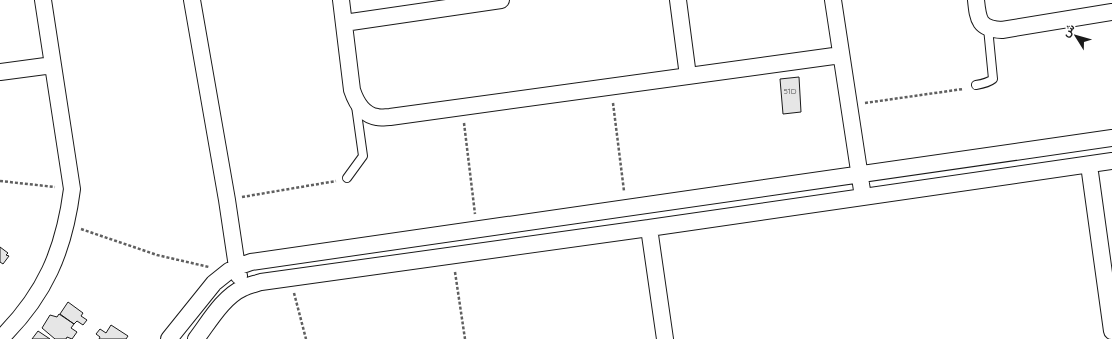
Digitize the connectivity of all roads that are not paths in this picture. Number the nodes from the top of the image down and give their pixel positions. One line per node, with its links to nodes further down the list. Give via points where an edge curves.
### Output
1 (43, 0): 12 (street)
2 (192, 0): 24 (street, via 226,200)
3 (341, 0): 9 (street)
4 (501, 0): 9 (street)
5 (678, 0): 14 (street)
6 (833, 0): 11 (street)
7 (976, 0): 10 (street, via 978,18)
8 (1112, 12): 10 (street, via 1002,30)
9 (344, 23): 16 (street, via 352,90)
10 (988, 28): 15 (lane, via 993,79)
11 (841, 55): 14 (street); 20 (street)
12 (53, 65): 13 (street); 28 (street, via 72,189 67,223 51,268 40,289 27,309)
13 (0, 72)
14 (688, 76): 16 (street, via 390,117 376,117 364,112)
15 (976, 85)
16 (356, 101): 21 (lane, via 363,156)
17 (1112, 138): 20 (street)
18 (1112, 162): 19 (street)
19 (1089, 165): 22 (street); 26 (street)
20 (860, 174): 22 (street); 24 (street, via 266,259)
21 (347, 178)
22 (863, 197): 23 (street)
23 (649, 228): 25 (street, via 261,282); 31 (street)
24 (233, 269): 25 (street); 29 (street, via 221,276 207,290)
25 (242, 288): 30 (street, via 224,302)
26 (1110, 308): 27 (street)
27 (1112, 331)
28 (0, 338)
29 (169, 339)
30 (196, 339)
31 (665, 339)

